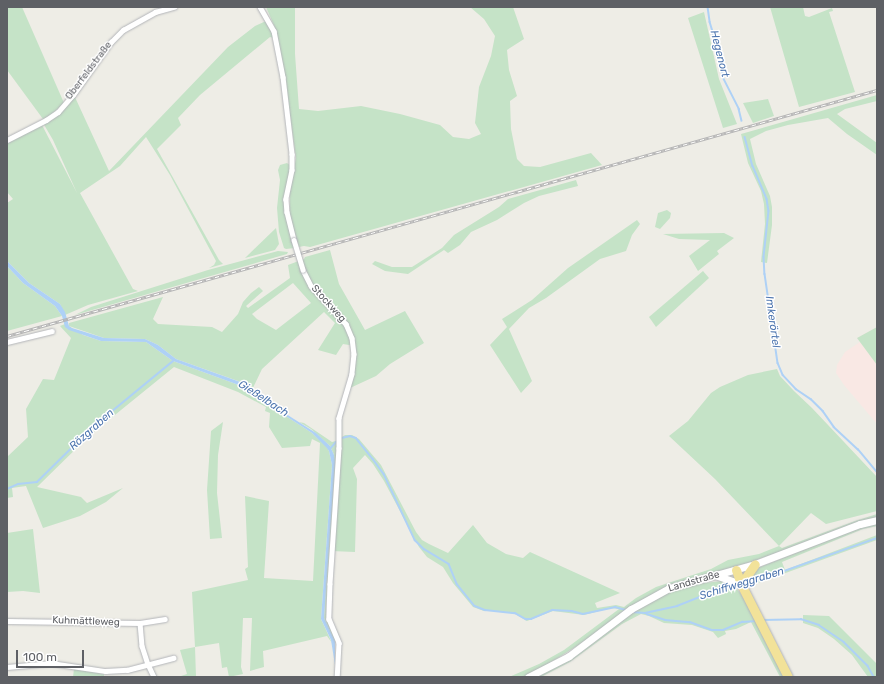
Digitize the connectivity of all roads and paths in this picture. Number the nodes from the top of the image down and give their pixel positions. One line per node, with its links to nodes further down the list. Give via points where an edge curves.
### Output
1 (174, 7): 3 (street, Oberfeldstraße, via 156,12 123,30 58,112)
2 (260, 7): 18 (street, Stockweg, bridge, via 274,31 283,78 292,154 292,170 286,199 294,240 311,286 346,324 352,338 354,354 352,374 339,418 330,584 329,619 339,643)
3 (7, 140)
4 (52, 331): 5 (street)
5 (7, 342)
6 (877, 520): 7 (street, Landstraße, via 860,524)
7 (755, 564): 8 (street, Landstraße); 10 (highway)
8 (736, 570): 9 (street, Landstraße); 10 (highway)
9 (716, 576): 10 (street); 19 (street, Landstraße, via 669,588 650,597 631,608 569,656)
10 (740, 584): 20 (highway)
11 (165, 619): 13 (street, Kuhmättleweg)
12 (7, 621): 13 (street, Kuhmättleweg)
13 (140, 623): 15 (street)
14 (174, 658): 15 (street)
15 (148, 664): 16 (street, via 127,670 105,671 51,663); 17 (street)
16 (7, 667)
17 (154, 677)
18 (337, 677)
19 (528, 677)
20 (788, 677)

